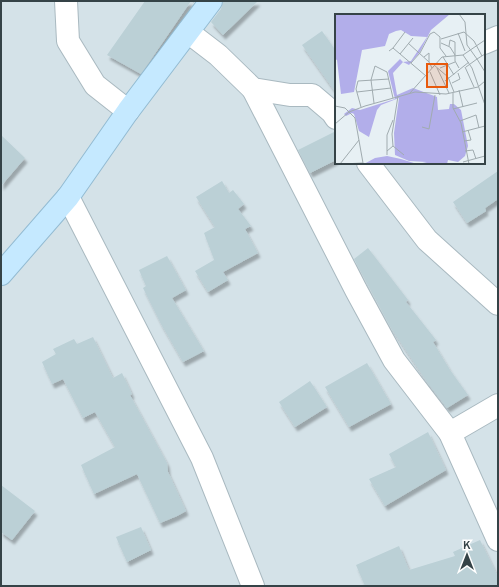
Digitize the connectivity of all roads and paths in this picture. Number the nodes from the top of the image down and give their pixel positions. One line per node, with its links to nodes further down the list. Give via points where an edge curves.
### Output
1 (66, 1): 7 (street, via 68,41 95,85)
2 (211, 1): 3 (street)
3 (188, 32): 6 (street, via 218,55); 7 (street)
4 (498, 37): 5 (street)
5 (485, 43)
6 (253, 89): 8 (street, via 290,95 312,95); 14 (street, via 394,360)
7 (128, 111): 10 (street)
8 (335, 113)
9 (369, 164): 12 (street, via 427,240)
10 (68, 197): 11 (street); 16 (street, via 202,458)
11 (1, 274)
12 (498, 304)
13 (498, 405): 14 (street)
14 (450, 433): 15 (street)
15 (498, 540)
16 (253, 586)

